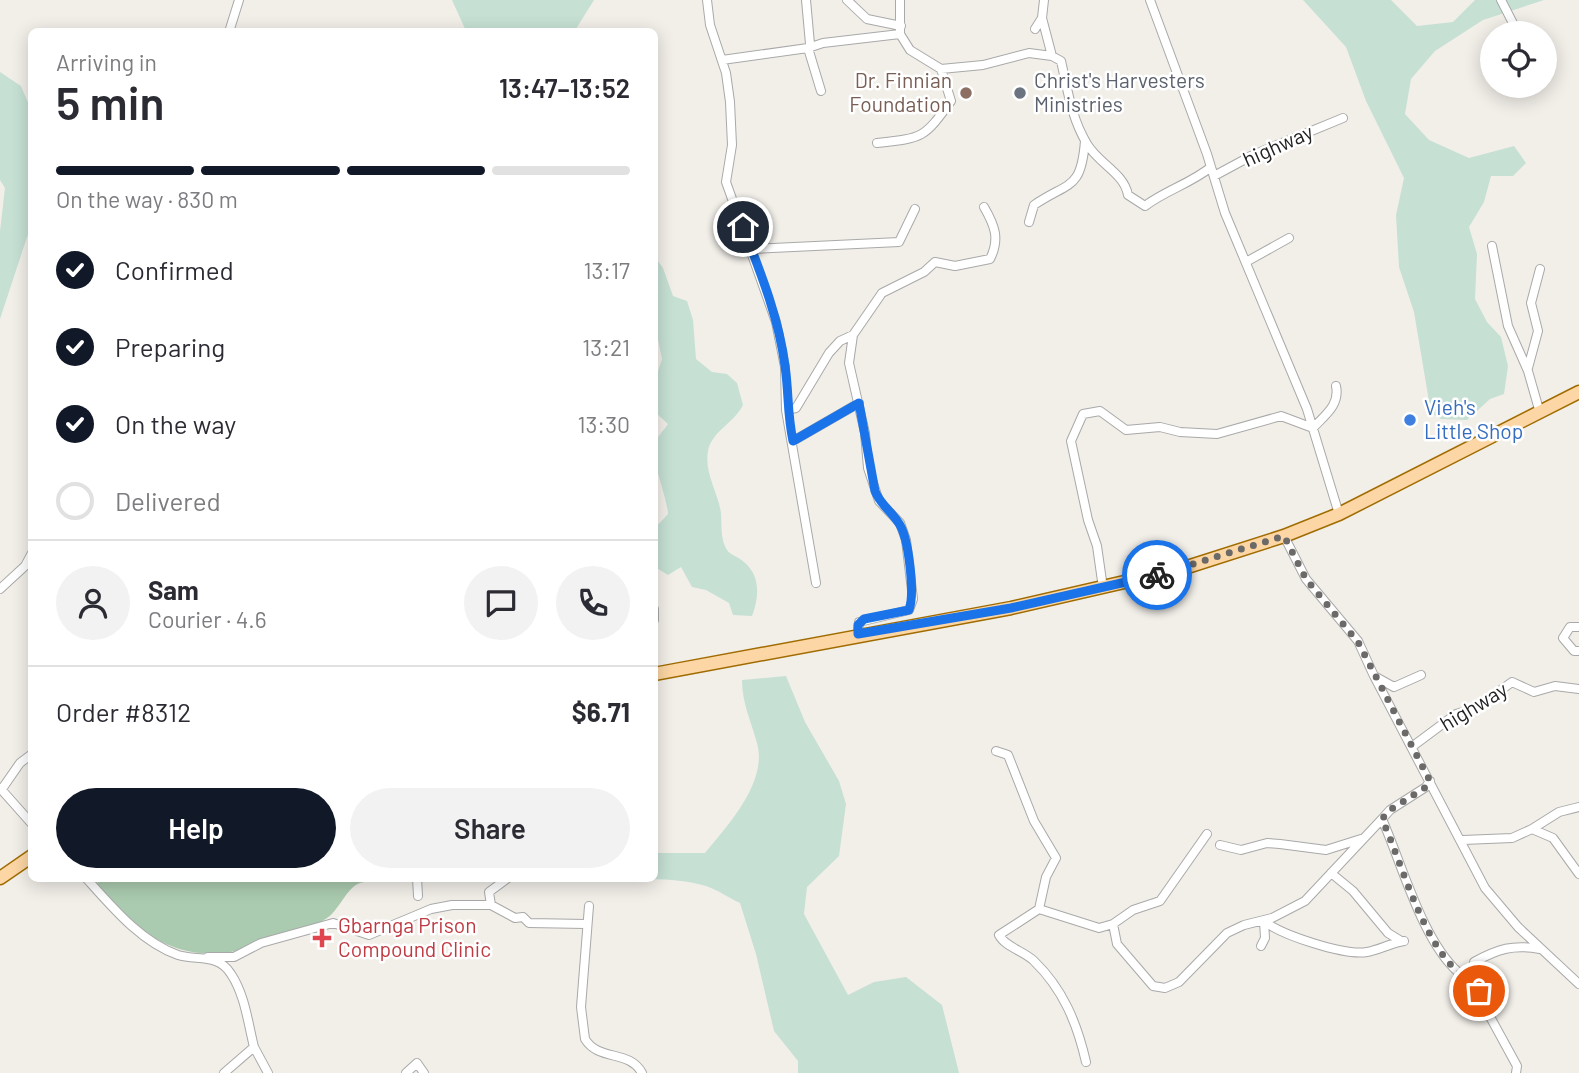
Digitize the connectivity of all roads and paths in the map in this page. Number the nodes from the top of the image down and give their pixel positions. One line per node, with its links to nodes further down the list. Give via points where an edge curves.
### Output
1 (239, 0): 11 (street)
2 (708, 0): 16 (street, via 710,24)
3 (806, 0): 14 (street)
4 (847, 0): 13 (street, via 867,19)
5 (900, 0): 13 (street)
6 (1044, 0): 9 (street)
7 (1150, 0): 22 (street)
8 (1501, 0): 10 (street)
9 (1042, 18): 12 (street); 15 (street)
10 (1512, 21)
11 (230, 28)
12 (1035, 29)
13 (900, 30): 14 (street); 17 (street, via 910,50)
14 (809, 46): 16 (street); 18 (street)
15 (1052, 56): 17 (street, via 1030,53 984,65); 20 (street, via 1061,61 1067,101)
16 (722, 60): 29 (street, via 732,145 726,182)
17 (941, 69): 21 (street, via 951,101 928,133)
18 (821, 91)
19 (1342, 118): 23 (street, highway)
20 (1085, 141): 22 (street, via 1126,184 1128,195 1145,206); 26 (street, via 1078,178 1034,205)
21 (877, 143)
22 (1211, 167): 23 (street)
23 (1214, 176): 30 (street)
24 (984, 207): 32 (street, via 995,226 997,246 990,259 955,266 935,262 882,293)
25 (915, 209): 29 (street, via 899,242)
26 (1029, 222)
27 (1289, 238): 30 (street)
28 (1492, 246): 33 (street, via 1504,314)
29 (752, 249): 37 (street, via 776,322 785,367)
30 (1246, 262): 39 (street)
31 (1540, 269): 33 (street, via 1531,303 1538,331)
32 (853, 335): 36 (street, via 849,363); 37 (street, via 829,353 796,408)
33 (1528, 371): 38 (street)
34 (1336, 386): 39 (street, via 1334,406)
35 (1579, 392): 38 (main road)
36 (859, 403): 40 (street); 48 (street, via 875,491 900,523 906,540 913,599 909,610 859,621)
37 (786, 410): 40 (street)
38 (1540, 413): 41 (main road)
39 (1313, 428): 41 (street); 46 (street, via 1281,416 1217,434 1160,427 1126,430 1100,411 1083,414 1071,441)
40 (793, 441): 44 (street)
41 (1339, 513): 42 (main road)
42 (1284, 536): 46 (main road); 51 (street, via 1306,579 1358,642)
43 (28, 560): 45 (street)
44 (816, 583)
45 (0, 589)
46 (1103, 589): 48 (main road)
47 (1579, 627): 49 (street, via 1570,627 1563,638)
48 (858, 634): 50 (main road)
49 (1579, 651)
50 (658, 673)
51 (1374, 676): 52 (street, via 1394,687); 54 (street)
52 (1421, 676)
53 (1579, 689): 54 (street, highway, via 1555,686 1534,692 1512,682 1476,708 1456,714)
54 (1413, 746): 57 (street)
55 (996, 751): 77 (street, via 1008,755 1034,821 1056,858)
56 (28, 757): 58 (street)
57 (1430, 781): 61 (street); 65 (street)
58 (1, 789): 60 (street)
59 (1579, 807): 62 (street, via 1559,812)
60 (28, 819)
61 (1382, 819): 64 (street); 84 (street, via 1425,925 1461,974)
62 (1532, 829): 65 (street, via 1512,838); 69 (street, via 1553,838)
63 (1206, 834): 80 (street, via 1160,901 1133,910)
64 (1364, 839): 66 (street, via 1325,850 1267,843 1241,850); 68 (street)
65 (1463, 840): 82 (street, via 1485,888)
66 (1220, 845)
67 (28, 859): 70 (main road)
68 (1331, 873): 78 (street, via 1305,901); 78 (street, via 1353,891 1388,933 1403,941 1369,952 1351,952 1292,938)
69 (1579, 874)
70 (0, 878)
71 (90, 882): 83 (street, via 157,945 190,958)
72 (416, 882): 74 (street)
73 (503, 882): 75 (street, via 489,892)
74 (418, 896)
75 (491, 905): 79 (street, via 529,923); 83 (street, via 431,909 369,935 333,923 261,943 234,957)
76 (589, 906): 79 (street)
77 (1039, 909): 80 (street, via 1099,928); 87 (street, via 999,936 1034,961 1061,994 1078,1028)
78 (1264, 921): 80 (street, via 1221,937 1179,982 1165,988 1153,986 1117,944); 81 (street)
79 (586, 924): 92 (street, via 581,1007 585,1040 598,1051 626,1057)
80 (1113, 924)
81 (1261, 946)
82 (1540, 949): 84 (street, via 1500,948 1474,962); 85 (street)
83 (208, 957): 86 (street, via 231,974)
84 (1474, 979): 93 (street)
85 (1579, 985)
86 (254, 1047): 88 (street); 89 (street)
87 (1086, 1062)
88 (224, 1073)
89 (268, 1073)
90 (406, 1073): 91 (street, via 417,1063)
91 (424, 1073)
92 (642, 1073)
93 (1516, 1073)

